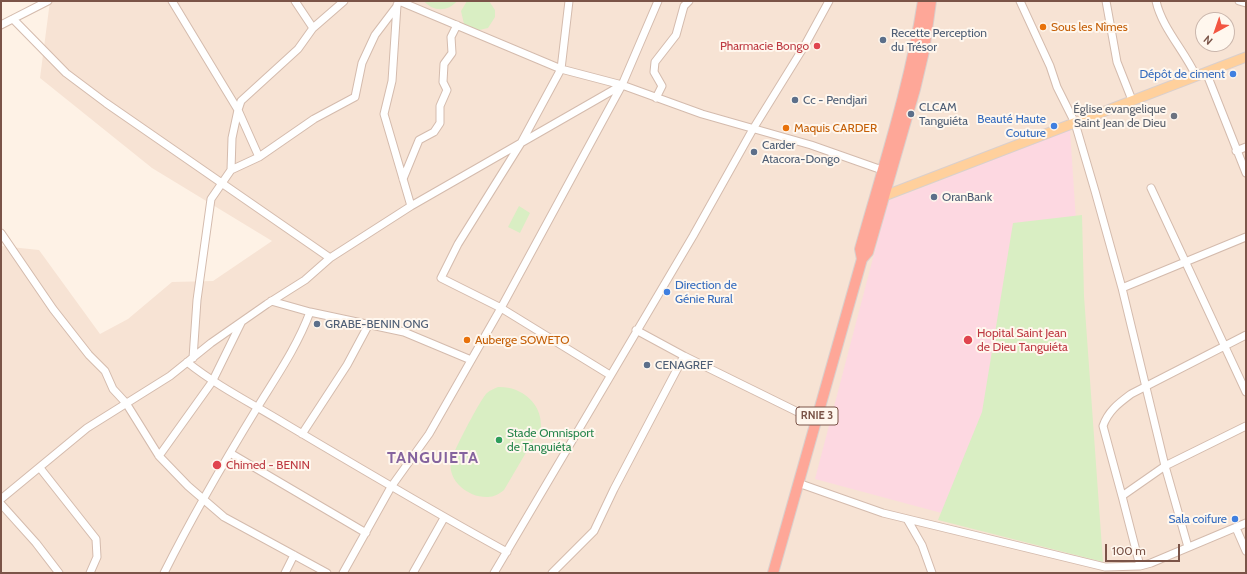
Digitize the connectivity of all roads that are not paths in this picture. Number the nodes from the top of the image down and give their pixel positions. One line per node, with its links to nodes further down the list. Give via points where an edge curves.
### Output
1 (48, 1): 17 (street)
2 (172, 1): 29 (street)
3 (295, 1): 20 (street)
4 (344, 1): 20 (street)
5 (569, 1): 23 (street)
6 (658, 1): 26 (street)
7 (689, 1): 27 (street, via 684,6 676,35 655,62 654,72 662,86)
8 (829, 1): 31 (street)
9 (923, 1): 21 (highway, RNIE 3)
10 (931, 1): 21 (highway, RNIE 3)
11 (1020, 1): 30 (street)
12 (1106, 1): 28 (street, via 1118,62)
13 (1156, 1): 25 (street, via 1167,27)
14 (1239, 1): 16 (street)
15 (398, 3): 19 (street); 35 (street, via 375,35 362,63 355,97 314,120); 39 (street, via 392,81 384,114)
16 (1246, 3)
17 (13, 19): 18 (street); 40 (street, via 66,73)
18 (1, 25)
19 (457, 25): 23 (street); 39 (street, via 451,37 452,53 444,64 443,82 447,90 440,106 440,123 434,132 419,140)
20 (313, 28): 29 (street, via 298,49 241,101)
21 (919, 50): 37 (highway, RNIE 3); 42 (highway, RNIE 3, via 915,89)
22 (1246, 57): 24 (main road)
23 (561, 69): 26 (street); 32 (street)
24 (1206, 72): 25 (main road); 34 (street)
25 (1196, 76): 28 (main road)
26 (622, 85): 27 (street); 32 (street); 50 (street)
27 (656, 98): 31 (street)
28 (1132, 100): 30 (main road)
29 (238, 110): 35 (street); 36 (street, via 232,138)
30 (1075, 124): 42 (main road); 48 (street)
31 (753, 128): 37 (street); 54 (street, via 693,236)
32 (521, 143): 43 (street); 50 (street, via 458,244 441,278)
33 (1246, 147): 34 (street)
34 (1236, 151): 38 (street)
35 (259, 157): 36 (street)
36 (231, 170): 40 (street)
37 (882, 170): 42 (highway, RNIE 3)
38 (1246, 173)
39 (403, 179): 43 (street)
40 (221, 183): 46 (street); 58 (street, via 211,198)
41 (1151, 188): 47 (street)
42 (880, 194): 66 (highway, RNIE 3, via 860,249 862,259)
43 (410, 206): 46 (street)
44 (1, 233): 64 (street, via 54,309 89,355 105,371 114,389)
45 (1246, 237): 47 (street)
46 (330, 258): 49 (street, via 304,280)
47 (1186, 262): 48 (street); 56 (street)
48 (1122, 288): 62 (street)
49 (271, 301): 51 (street); 52 (street)
50 (501, 308): 59 (street); 60 (street)
51 (310, 312): 53 (street); 65 (street, via 281,370)
52 (242, 321): 58 (street); 61 (street)
53 (369, 324): 59 (street, via 404,332); 68 (street, via 348,365)
54 (636, 330): 57 (street); 60 (street)
55 (1246, 335): 56 (street)
56 (1224, 346): 62 (street); 63 (street)
57 (684, 356): 66 (street); 98 (street, via 594,531)
58 (190, 360): 61 (street); 64 (street, via 170,376)
59 (471, 360): 74 (street, via 429,434)
60 (610, 375): 86 (street)
61 (212, 382): 65 (street); 70 (street)
62 (1145, 387): 71 (street); 75 (street, via 1114,407 1103,426)
63 (1246, 392)
64 (126, 403): 70 (street); 72 (street, via 87,428)
65 (258, 407): 68 (street); 69 (street)
66 (816, 421): 73 (highway, RNIE 3)
67 (1246, 426): 71 (street)
68 (302, 434): 74 (street)
69 (230, 453): 77 (street); 83 (street)
70 (159, 456): 77 (street)
71 (1165, 466): 75 (street); 84 (street)
72 (40, 468): 76 (street); 91 (street, via 96,539 97,557)
73 (798, 483): 80 (street); 99 (highway, RNIE 3)
74 (391, 487): 79 (street); 83 (street)
75 (1122, 496): 88 (street)
76 (1, 499)
77 (203, 499): 87 (street, via 224,516); 92 (street)
78 (1, 504): 90 (street)
79 (444, 518): 86 (street); 96 (street)
80 (906, 519): 89 (street); 100 (street, via 922,545)
81 (1246, 523): 82 (street)
82 (1236, 528): 84 (street); 85 (street)
83 (366, 533): 95 (street)
84 (1188, 547): 88 (street)
85 (1246, 551)
86 (507, 552): 97 (street)
87 (294, 555): 93 (street); 94 (street)
88 (1140, 566): 89 (street)
89 (1105, 570)
90 (59, 573)
91 (90, 573)
92 (164, 573)
93 (285, 573)
94 (327, 573)
95 (343, 573)
96 (413, 573)
97 (494, 573)
98 (552, 573)
99 (773, 573)
100 (932, 573)

